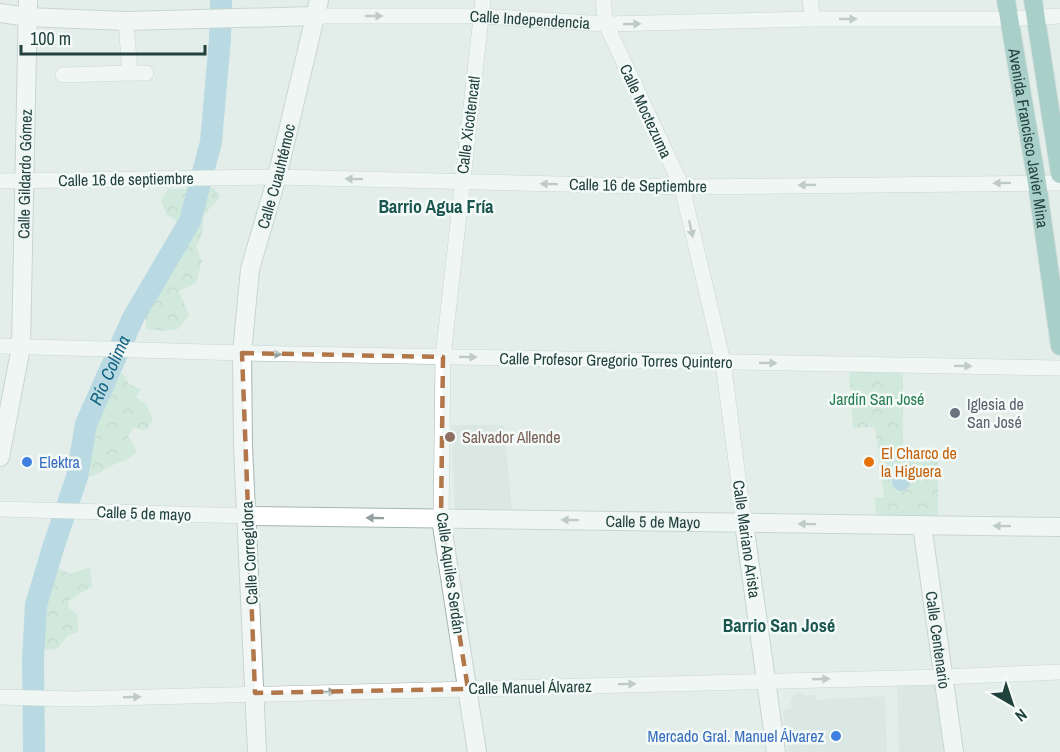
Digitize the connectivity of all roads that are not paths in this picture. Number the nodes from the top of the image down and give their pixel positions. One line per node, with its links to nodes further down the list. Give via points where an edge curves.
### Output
1 (483, 0): 9 (street, Calle Xicotencatl)
2 (603, 0): 14 (street, Calle Moctezuma)
3 (810, 0): 11 (street)
4 (1006, 0): 12 (main road, Avenida Francisco Javier Mina)
5 (28, 8): 8 (street, Calle Independencia); 13 (street, Calle Independencia); 22 (street, Calle Gildardo Gómez)
6 (317, 8): 9 (street, Calle Independencia, one-way to 9); 13 (street, Calle Independencia, via 262,17); 19 (street, Calle Cuauhtémoc)
7 (1034, 8): 10 (street, Calle Independencia); 12 (street, Calle Independencia); 18 (main road, Avenida Francisco Javier Mina)
8 (0, 13)
9 (481, 16): 14 (street, Calle Independencia); 23 (street, Calle Xicotencatl)
10 (1060, 16)
11 (813, 19): 12 (street, Calle Independencia, one-way to 12); 14 (street, Calle Independencia, one-way to 11)
12 (1009, 19): 24 (main road, Avenida Francisco Javier Mina)
13 (126, 21): 15 (street)
14 (606, 24): 26 (street, Calle Moctezuma)
15 (130, 73): 16 (street); 17 (street)
16 (146, 73)
17 (63, 75)
18 (1060, 174)
19 (277, 177): 20 (street, Calle 16 de Septiembre); 23 (street, Calle 16 de Septiembre, one-way to 19); 30 (street, Calle Cuauhtémoc, via 249,269)
20 (216, 178): 22 (street, Calle 16 de septiembre)
21 (0, 181): 22 (street, Calle 16 de septiembre)
22 (24, 182): 29 (street, Calle Gildardo Gómez)
23 (461, 182): 26 (street, Calle 16 de Septiembre, one-way to 23); 31 (street, Calle Xicotencatl)
24 (1037, 183): 25 (street, Calle 16 de Septiembre); 26 (street, Calle 16 de Septiembre, one-way to 26); 28 (main road, Avenida Francisco Javier Mina)
25 (1060, 183)
26 (682, 187): 32 (street, Calle Moctezuma, one-way to 32)
27 (0, 346): 29 (street, Calle Profesor Gregorio Torres Quintero)
28 (1060, 346)
29 (21, 347): 30 (street, Calle Profesor Gregorio Torres Quintero); 34 (street, Calle Gildardo Gómez)
30 (242, 353): 31 (street, Calle Profesor Gregorio Torres Quintero, one-way to 31); 36 (street, Calle Corregidora)
31 (443, 357): 32 (street, Calle Profesor Gregorio Torres Quintero, one-way to 32); 37 (street, Calle Aquiles Serdán)
32 (723, 362): 33 (street, Calle Profesor Gregorio Torres Quintero, one-way to 33); 38 (street, Calle Mariano Arista)
33 (1060, 368)
34 (0, 458)
35 (0, 509): 36 (street, Calle 5 de mayo)
36 (248, 516): 37 (street, Calle 5 de Mayo, one-way to 36); 45 (street, Calle Corregidora)
37 (441, 519): 38 (street, Calle 5 de Mayo, one-way to 37); 44 (street, Calle Aquiles Serdán)
38 (744, 523): 39 (street, Calle 5 de Mayo, one-way to 38); 43 (street, Calle Mariano Arista)
39 (922, 525): 40 (street, Calle 5 de Mayo, one-way to 39); 42 (street, Calle Centenario)
40 (1060, 527)
41 (1060, 672): 42 (street, Calle Manuel Álvarez)
42 (944, 677): 43 (street, Calle Manuel Álvarez, one-way to 42); 50 (street, Calle Centenario)
43 (766, 681): 44 (street, Calle Manuel Álvarez, one-way to 43); 49 (street, Calle Mariano Arista)
44 (468, 688): 45 (street, Calle Manuel Álvarez, one-way to 44); 48 (street, Calle Aquiles Serdán)
45 (255, 693): 46 (street, Calle Manuel Álvarez, one-way to 45, via 73,699); 47 (street, Calle Corregidora)
46 (0, 697)
47 (258, 752)
48 (477, 752)
49 (776, 752)
50 (954, 752)

